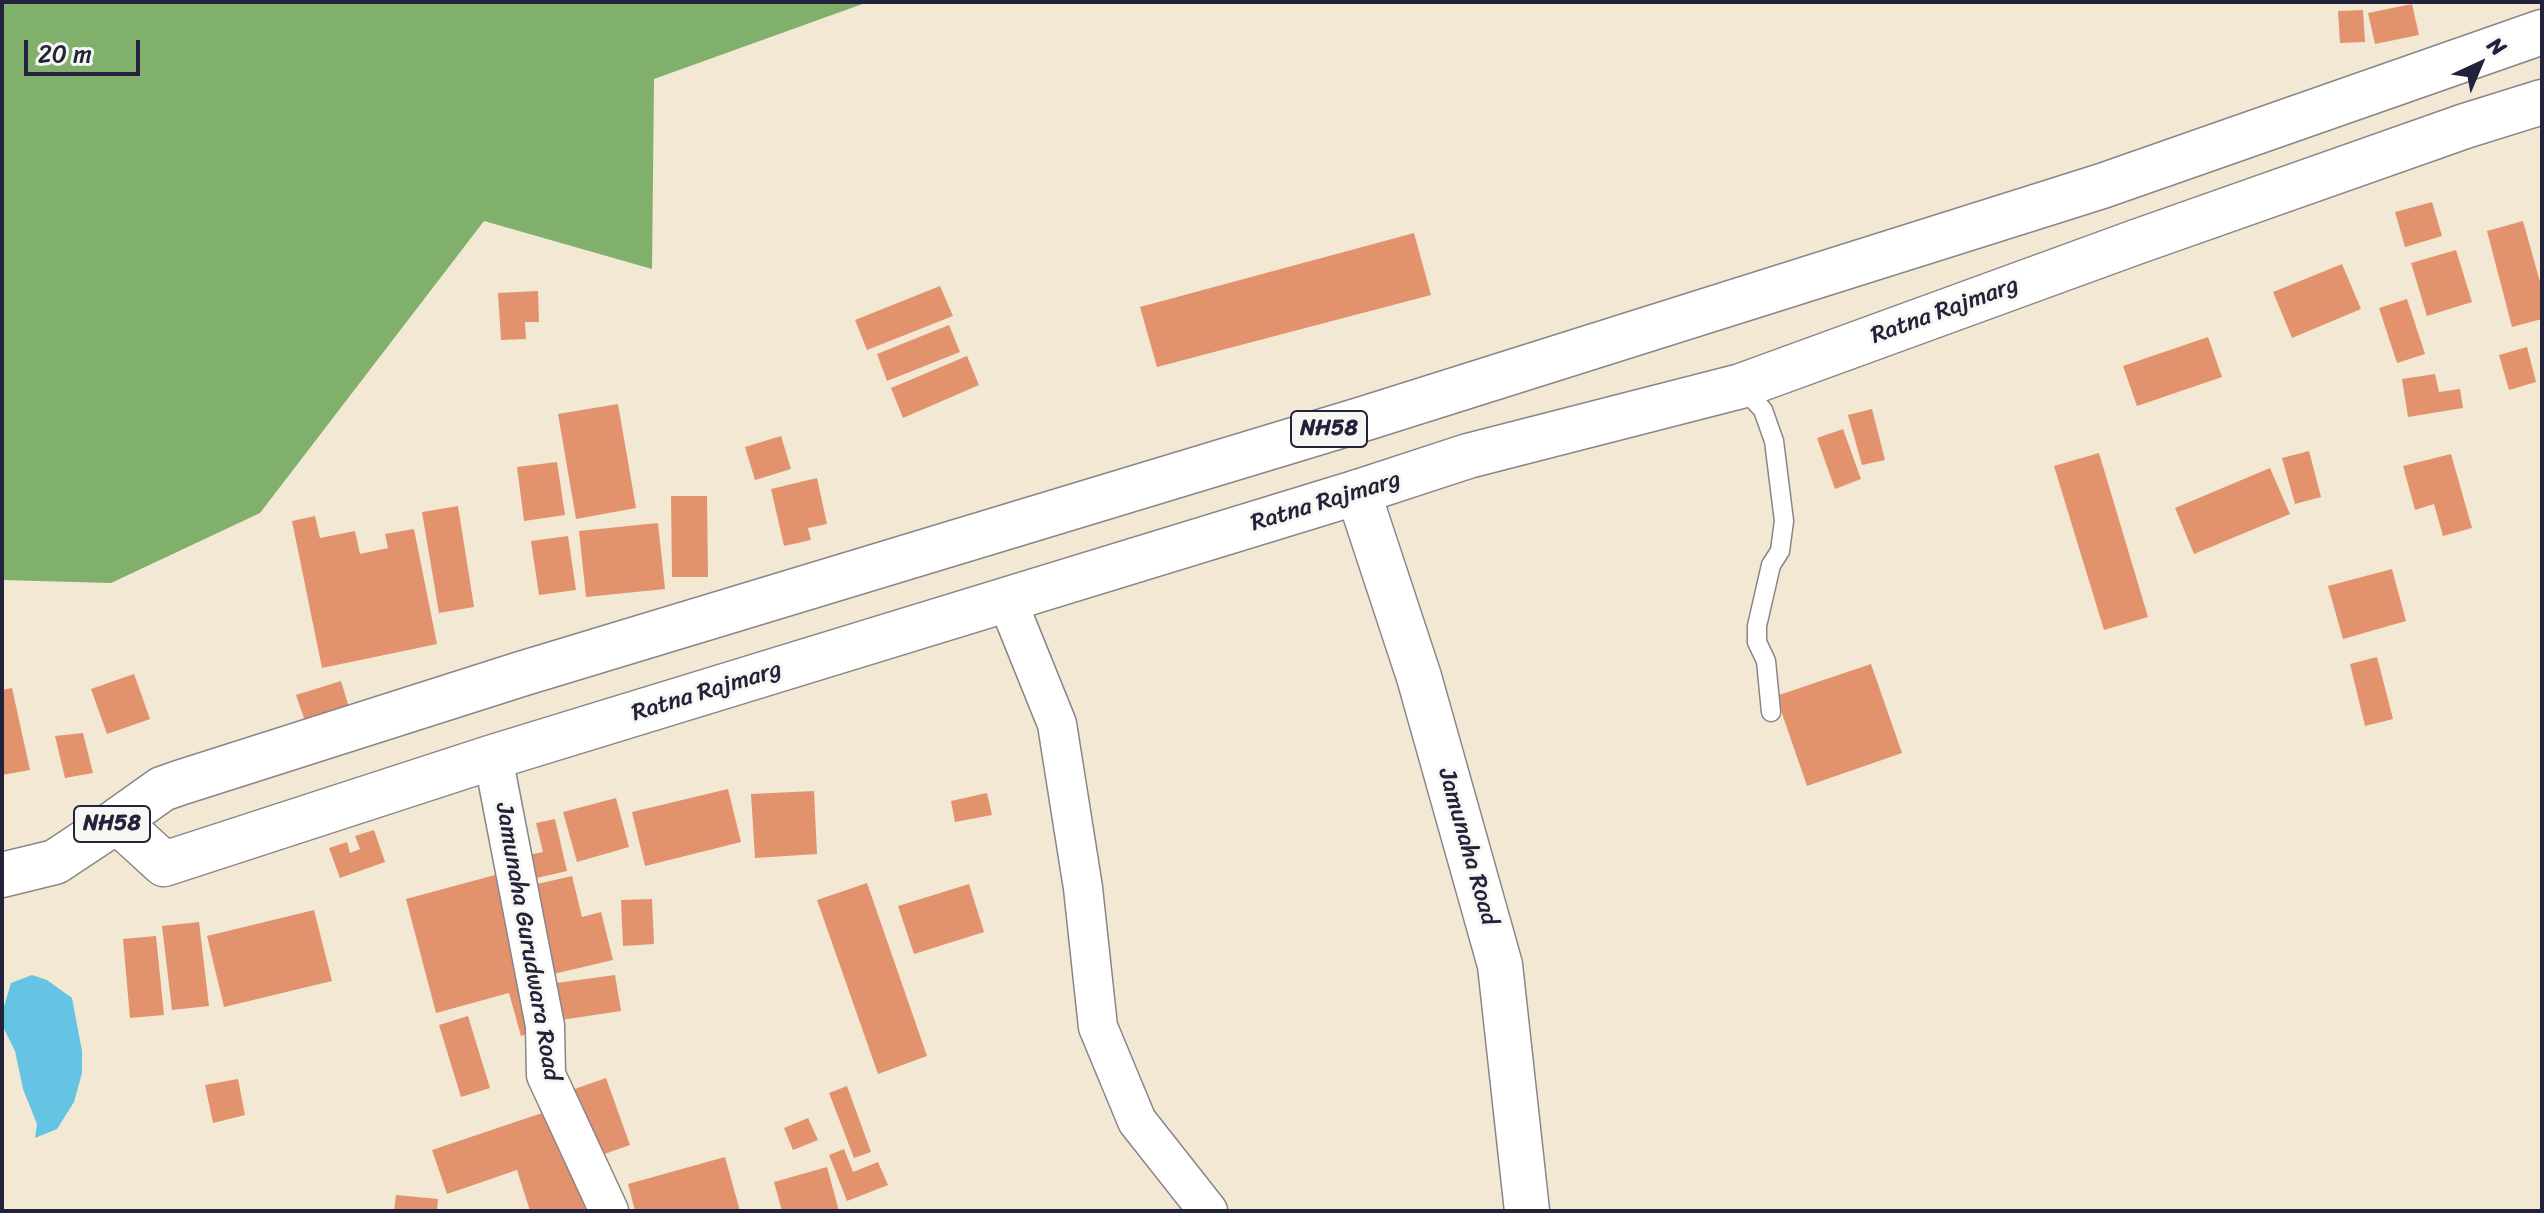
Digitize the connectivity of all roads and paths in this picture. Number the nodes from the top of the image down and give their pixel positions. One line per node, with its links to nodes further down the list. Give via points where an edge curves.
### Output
1 (2542, 32): 8 (main road, NH58, via 2102,186 179,783)
2 (2542, 102): 3 (main road, Ratna Rajmarg / NH58)
3 (1741, 386): 4 (main road, Ratna Rajmarg / NH58, via 1468,456); 6 (lane, via 1763,410 1774,441 1784,521 1757,626)
4 (1358, 492): 5 (main road, Ratna Rajmarg / NH58); 12 (main road, Jamunaha Road, via 1419,677 1500,965)
5 (1007, 600): 7 (main road, Ratna Rajmarg / NH58); 11 (street, via 1057,724 1098,1027 1137,1121)
6 (1771, 712)
7 (493, 757): 8 (main road, Ratna Rajmarg / NH58, via 164,864); 10 (street, Jamunaha Gurudwara Road, via 545,1026 546,1075)
8 (117, 821): 9 (main road, NH58, via 55,862)
9 (2, 875)
10 (609, 1211)
11 (1208, 1211)
12 (1527, 1211)

